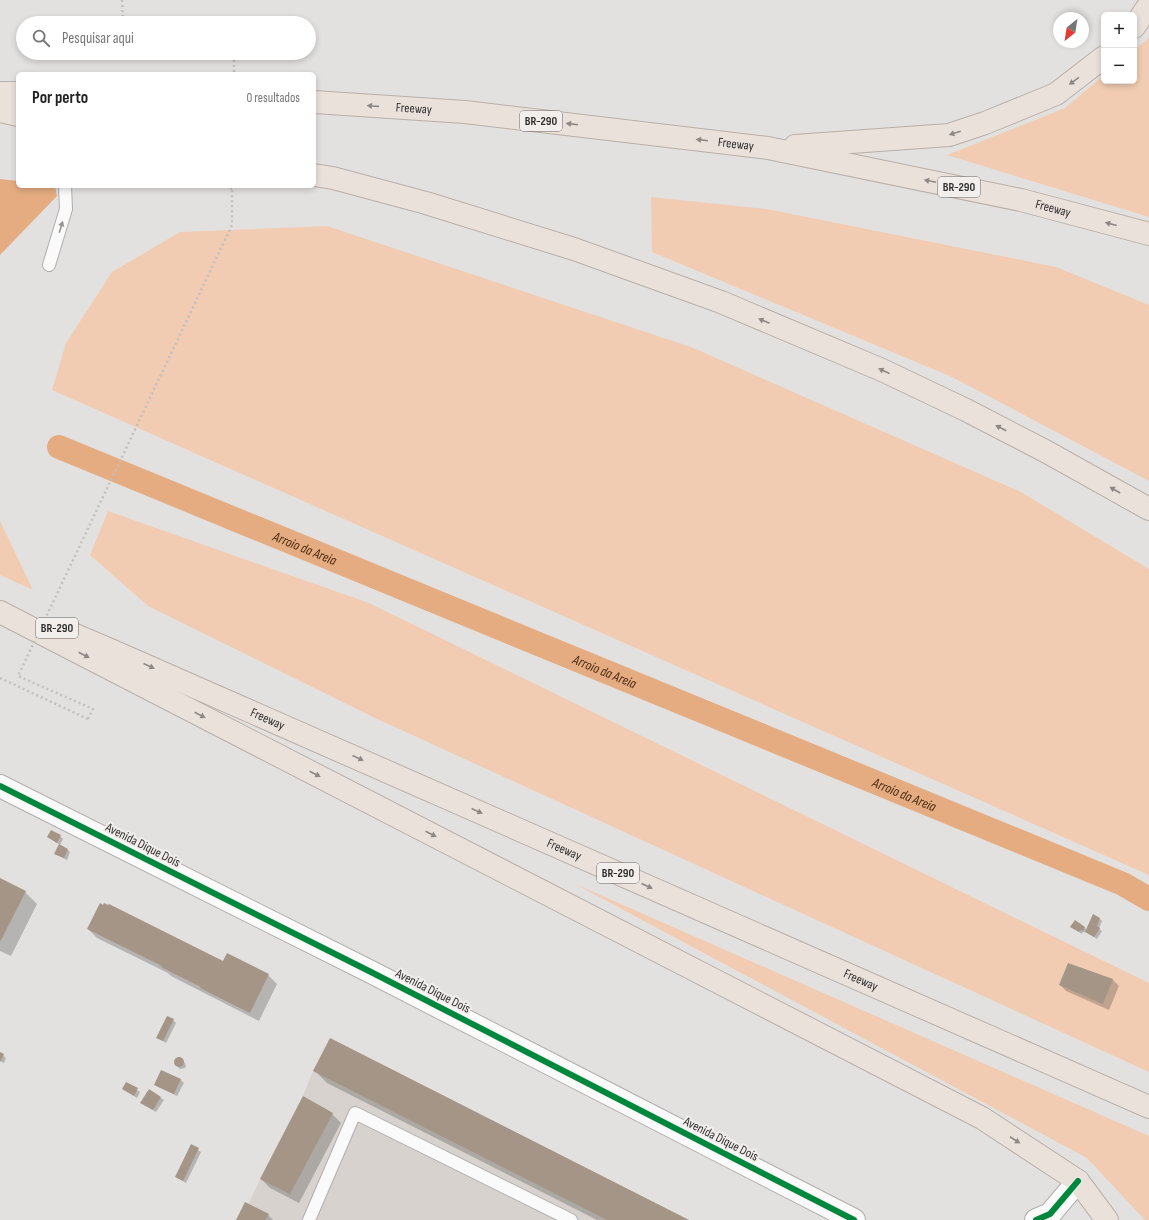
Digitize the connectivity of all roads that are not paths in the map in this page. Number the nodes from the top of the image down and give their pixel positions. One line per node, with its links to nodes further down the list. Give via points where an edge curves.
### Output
1 (1149, 5): 2 (highway)
2 (1137, 23)
3 (1101, 59): 7 (highway, one-way to 7, via 1056,94 1005,116 949,135)
4 (0, 93): 6 (highway)
5 (316, 102): 7 (highway, Freeway / BR-290, one-way to 5, via 465,112)
6 (13, 110)
7 (768, 148): 10 (highway, Freeway / BR-290, one-way to 7, via 1021,200)
8 (316, 175): 12 (highway, one-way to 8, via 966,410 882,370 721,302 544,240 426,203)
9 (65, 188): 11 (lane, one-way to 9, via 66,209)
10 (1149, 234)
11 (49, 264)
12 (1149, 509)
13 (0, 604): 16 (highway, Freeway / BR-290, one-way to 16, via 113,651)
14 (0, 612): 17 (highway, one-way to 17, via 982,1118)
15 (0, 786): 20 (street, Avenida Dique Dois, via 372,972)
16 (1149, 1107)
17 (1078, 1181): 21 (street, via 1050,1214); 22 (highway)
18 (308, 1220): 19 (lane, via 355,1113)
19 (571, 1220)
20 (854, 1220)
21 (1036, 1220)
22 (1107, 1220)

